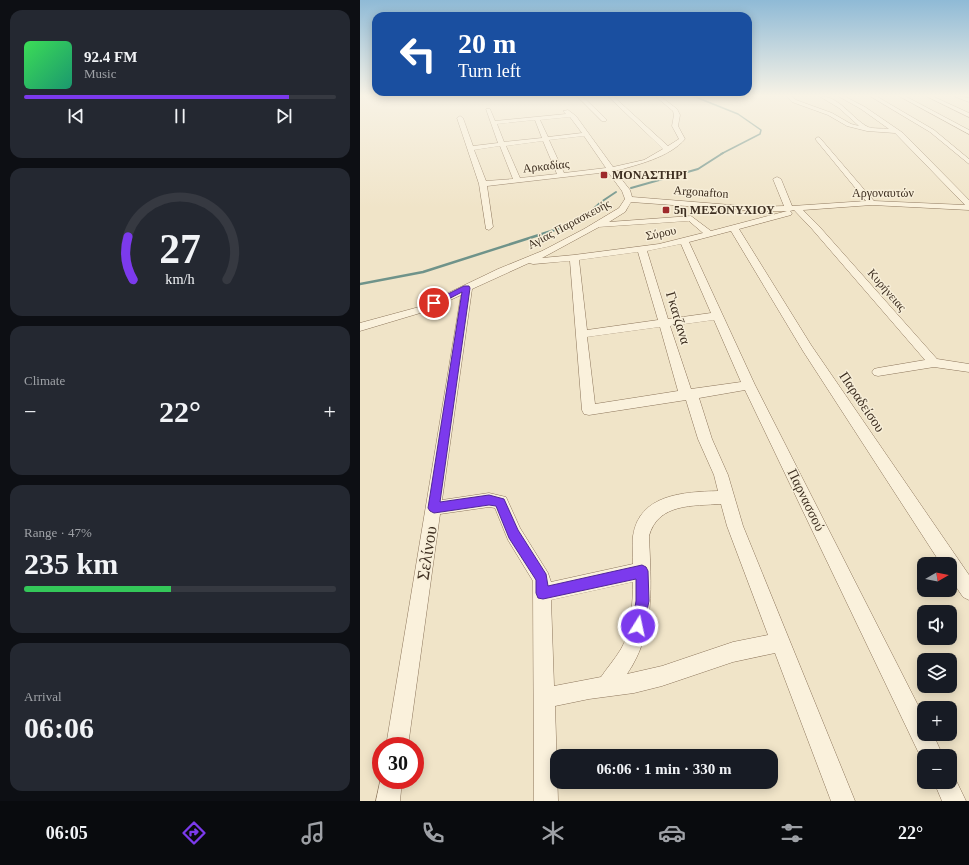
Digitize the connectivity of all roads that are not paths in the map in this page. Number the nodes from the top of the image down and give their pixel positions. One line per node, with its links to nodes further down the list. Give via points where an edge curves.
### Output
1 (466, 133): 16 (street)
2 (497, 133): 15 (street)
3 (543, 133): 13 (street)
4 (649, 133): 17 (street)
5 (680, 133): 17 (street, via 680,141)
6 (898, 133): 26 (street)
7 (936, 133): 9 (street)
8 (586, 134): 13 (street); 19 (street, Αγίας Παρασκευής)
9 (940, 136): 10 (street); 18 (street)
10 (947, 137)
11 (962, 137): 12 (street)
12 (969, 137)
13 (546, 139): 15 (street); 20 (street)
14 (818, 139): 25 (street)
15 (502, 144): 16 (street); 22 (street)
16 (472, 148): 23 (street)
17 (668, 149): 19 (street, via 646,161)
18 (969, 162)
19 (611, 170): 20 (street, Αρκαδίας); 24 (street, Αγίας Παρασκευής, via 626,190)
20 (561, 175): 22 (street, Αρκαδίας)
21 (777, 179): 27 (street)
22 (517, 180): 23 (street, Αρκαδίας)
23 (483, 184): 29 (street)
24 (629, 200): 27 (street, Argonafton); 28 (street, Αγίας Παρασκευής, via 622,210)
25 (872, 203): 26 (street, Αργοναυτών); 27 (street, Αργοναυτών)
26 (968, 207)
27 (792, 209): 30 (street, Σύρου, via 795,211); 41 (street, Κυρήνειας, via 815,227)
28 (596, 226): 31 (street, via 691,218); 35 (street, Αγίας Παρασκευής)
29 (489, 228)
30 (734, 228): 31 (street, Σύρου); 49 (street, Παραδείσου, via 807,348)
31 (710, 234): 32 (street, Σύρου)
32 (684, 241): 33 (street, Σύρου); 37 (street, Παρνασσού)
33 (642, 250): 34 (street, Σύρου); 38 (street, Γκατζανα)
34 (574, 258): 35 (street, Σύρου); 40 (street)
35 (525, 261): 36 (street, Αγίας Παρασκευής)
36 (467, 288): 39 (street, Αγίας Παρασκευής, via 411,314); 47 (street, Σελίνου)
37 (717, 316): 38 (street); 44 (street, Παρνασσού)
38 (664, 324): 40 (street); 45 (street, Γκατζανα)
39 (360, 328)
40 (581, 334): 45 (street, via 589,410)
41 (934, 363): 42 (street); 43 (street)
42 (969, 368)
43 (878, 372)
44 (749, 385): 45 (street); 55 (street, Παρνασσού)
45 (689, 395): 46 (street, Γκατζανα, via 721,475)
46 (726, 497): 48 (street, via 691,498 667,504 654,512 645,522 641,536); 51 (street, Γκατζανα)
47 (434, 508): 50 (street, via 489,500 500,502 514,534 542,579); 54 (street, Σελίνου)
48 (642, 571): 50 (street); 52 (street, via 642,601 630,652)
49 (969, 590)
50 (543, 593): 53 (street)
51 (780, 642): 52 (street, via 733,652 662,676); 60 (street, Γκατζανα)
52 (606, 687): 53 (street)
53 (544, 698): 59 (street)
54 (398, 737)
55 (929, 749)
56 (390, 789): 58 (street)
57 (948, 789): 61 (street)
58 (388, 801)
59 (546, 801)
60 (843, 801)
61 (954, 801)

